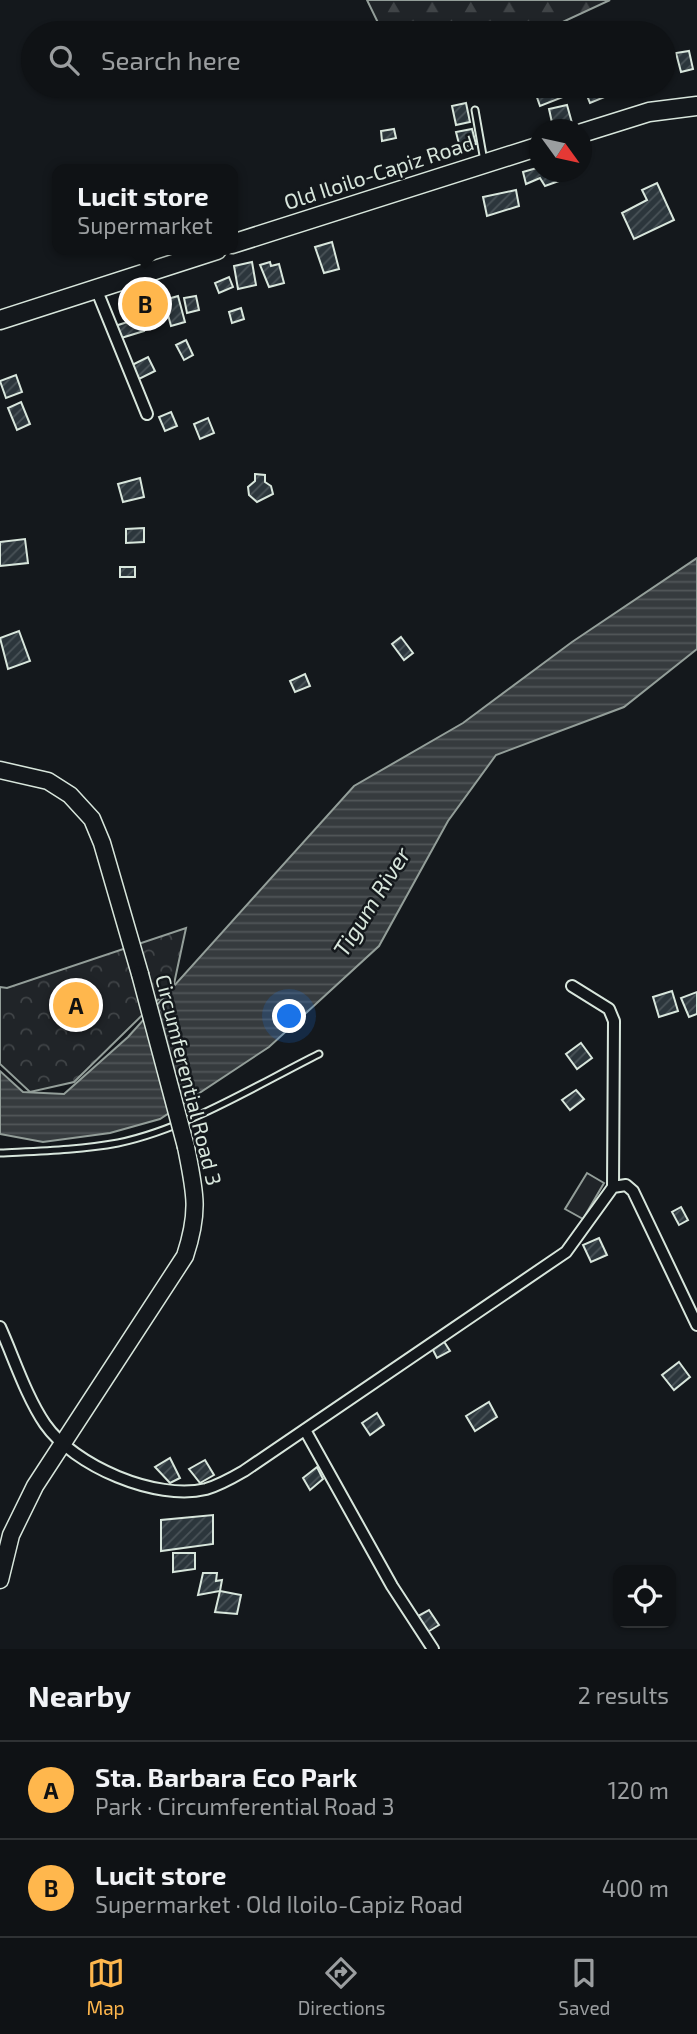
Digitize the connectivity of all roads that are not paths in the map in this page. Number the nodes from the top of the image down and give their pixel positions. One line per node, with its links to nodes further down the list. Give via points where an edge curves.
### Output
1 (697, 106): 3 (main road, via 649,112)
2 (475, 110): 5 (lane)
3 (592, 130)
4 (529, 150): 5 (main road, Old Iloilo-Capiz Road)
5 (485, 164): 6 (main road, Old Iloilo-Capiz Road)
6 (238, 242)
7 (202, 255): 8 (main road)
8 (97, 291): 9 (main road); 10 (street)
9 (0, 320)
10 (148, 414)
11 (0, 770): 19 (main road, Circumferential Road 3, bridge, via 48,781 70,795 92,819 140,974 196,1199 195,1225 185,1255)
12 (572, 986): 15 (street, via 612,1014)
13 (319, 1054): 14 (lane, via 183,1121 140,1137 97,1146)
14 (0, 1153)
15 (613, 1187): 16 (street, via 626,1185 633,1191); 18 (street, via 566,1252)
16 (697, 1325)
17 (0, 1327): 19 (street, via 44,1423)
18 (305, 1430): 19 (street, via 222,1483 194,1490 140,1485); 21 (street, via 392,1586)
19 (62, 1444): 20 (main road, Circumferential Road 3, via 11,1535)
20 (0, 1580)
21 (433, 1649)

